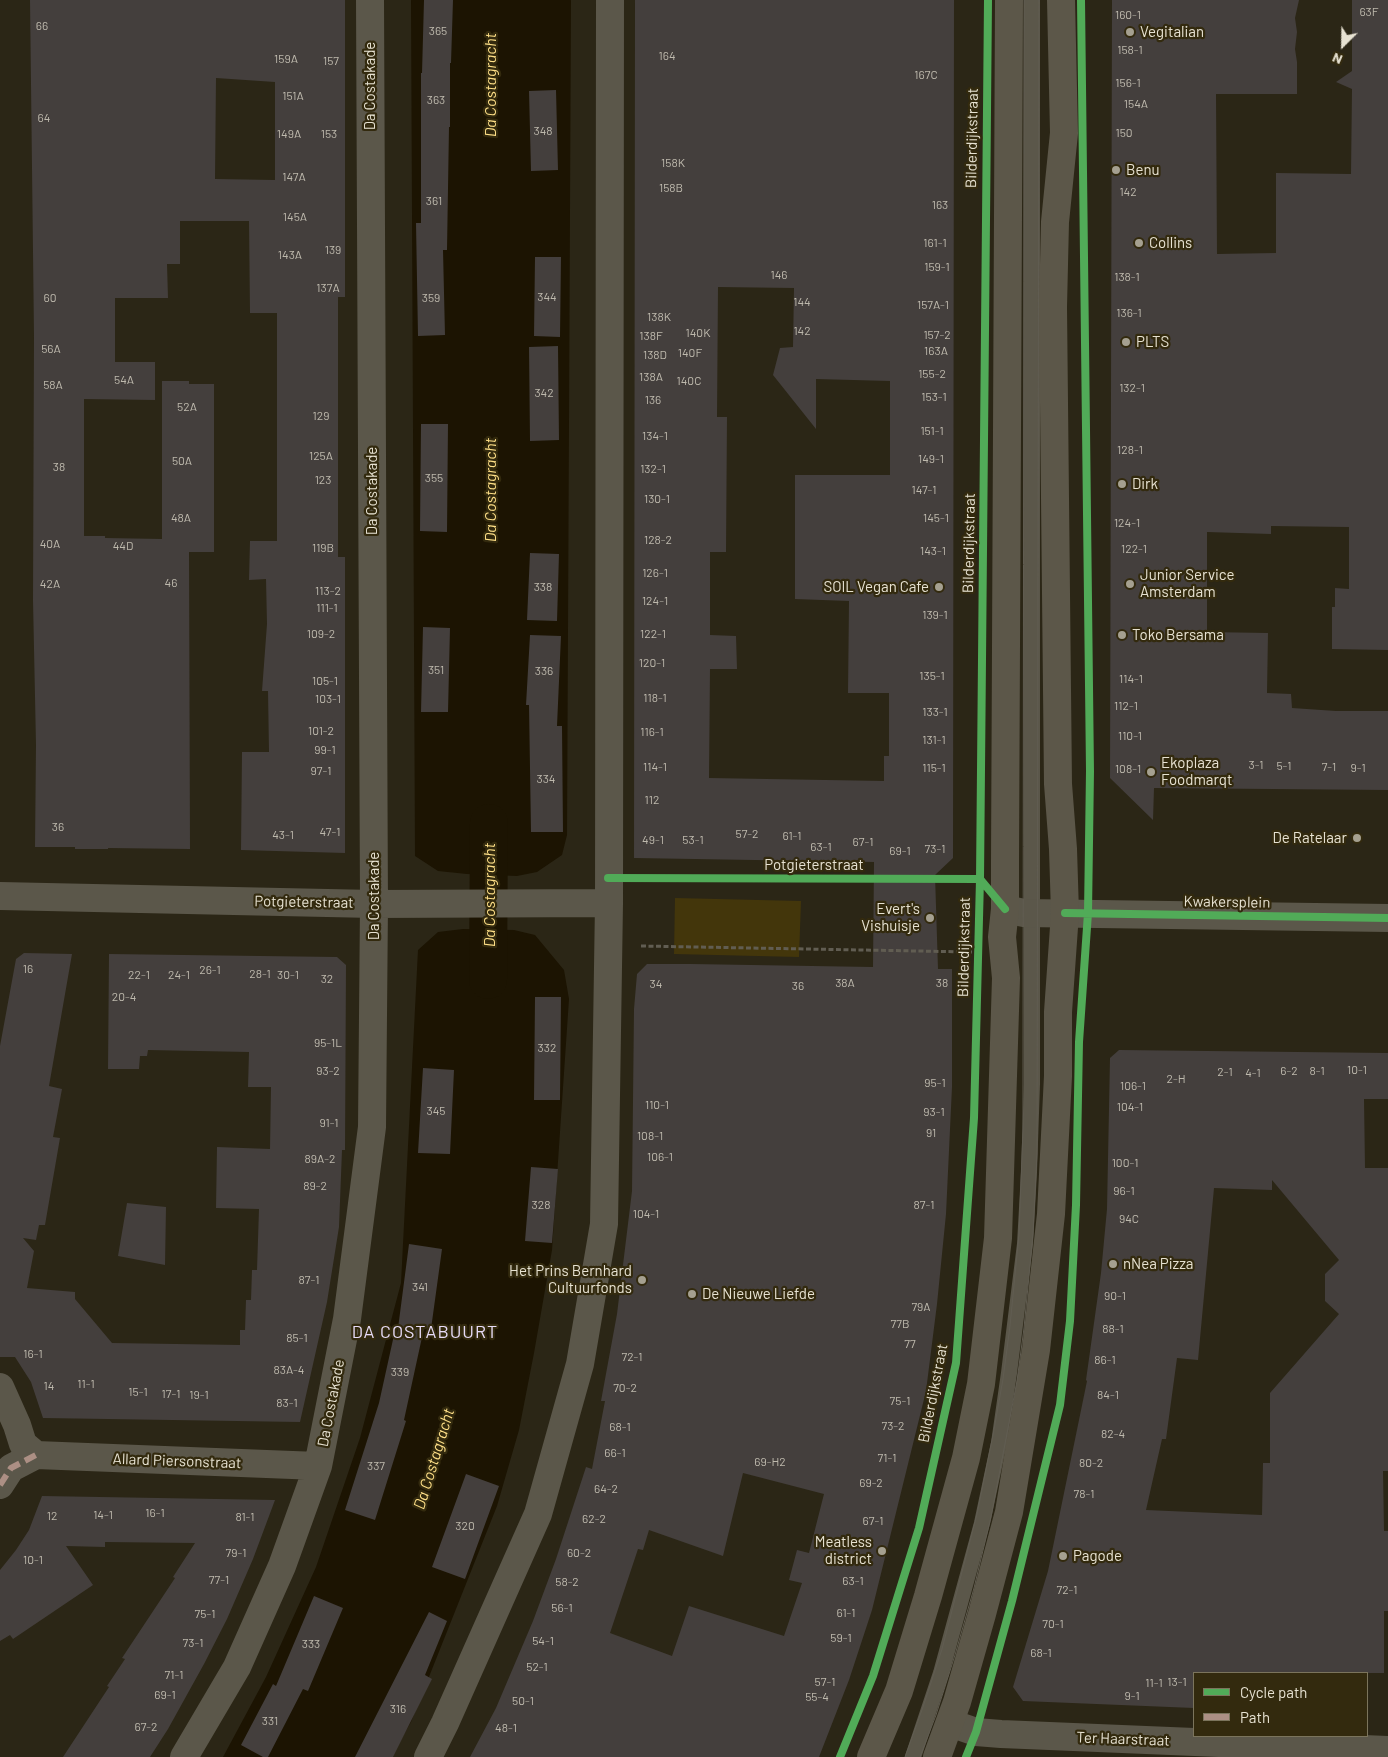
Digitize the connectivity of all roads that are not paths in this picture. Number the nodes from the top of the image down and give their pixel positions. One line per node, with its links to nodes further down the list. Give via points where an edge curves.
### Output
1 (370, 0): 8 (street, Da Costakade)
2 (610, 0): 7 (street)
3 (1009, 0): 9 (street)
4 (1032, 0): 9 (lane)
5 (1062, 0): 10 (street, via 1064,133 1055,222 1054,317 1058,784)
6 (0, 896): 8 (street, Potgieterstraat)
7 (609, 903): 8 (street, Potgieterstraat); 19 (street, via 604,1224 580,1364 538,1514)
8 (374, 904): 14 (street, Da Costakade, via 372,1127 348,1319)
9 (1018, 911): 10 (street, Kwakersplein); 20 (street, via 1002,937 1006,978 998,1238 981,1384 966,1458 928,1596 899,1691); 21 (lane, via 1032,1084 1022,1279 1010,1373 982,1524 941,1673)
10 (1065, 913): 11 (street, Kwakersplein); 16 (street, via 1051,1214 1036,1350 1009,1512)
11 (1388, 918)
12 (0, 1387): 13 (street, via 23,1444)
13 (36, 1456): 14 (street, Allard Piersonstraat); 15 (street, via 11,1468)
14 (318, 1466): 18 (street, Da Costakade, via 282,1566 237,1667)
15 (0, 1485)
16 (950, 1723): 17 (street, Ter Haarstraat, via 976,1732 1001,1734); 22 (street)
17 (1388, 1750)
18 (184, 1757)
19 (428, 1757)
20 (871, 1757)
21 (913, 1757)
22 (937, 1757)

